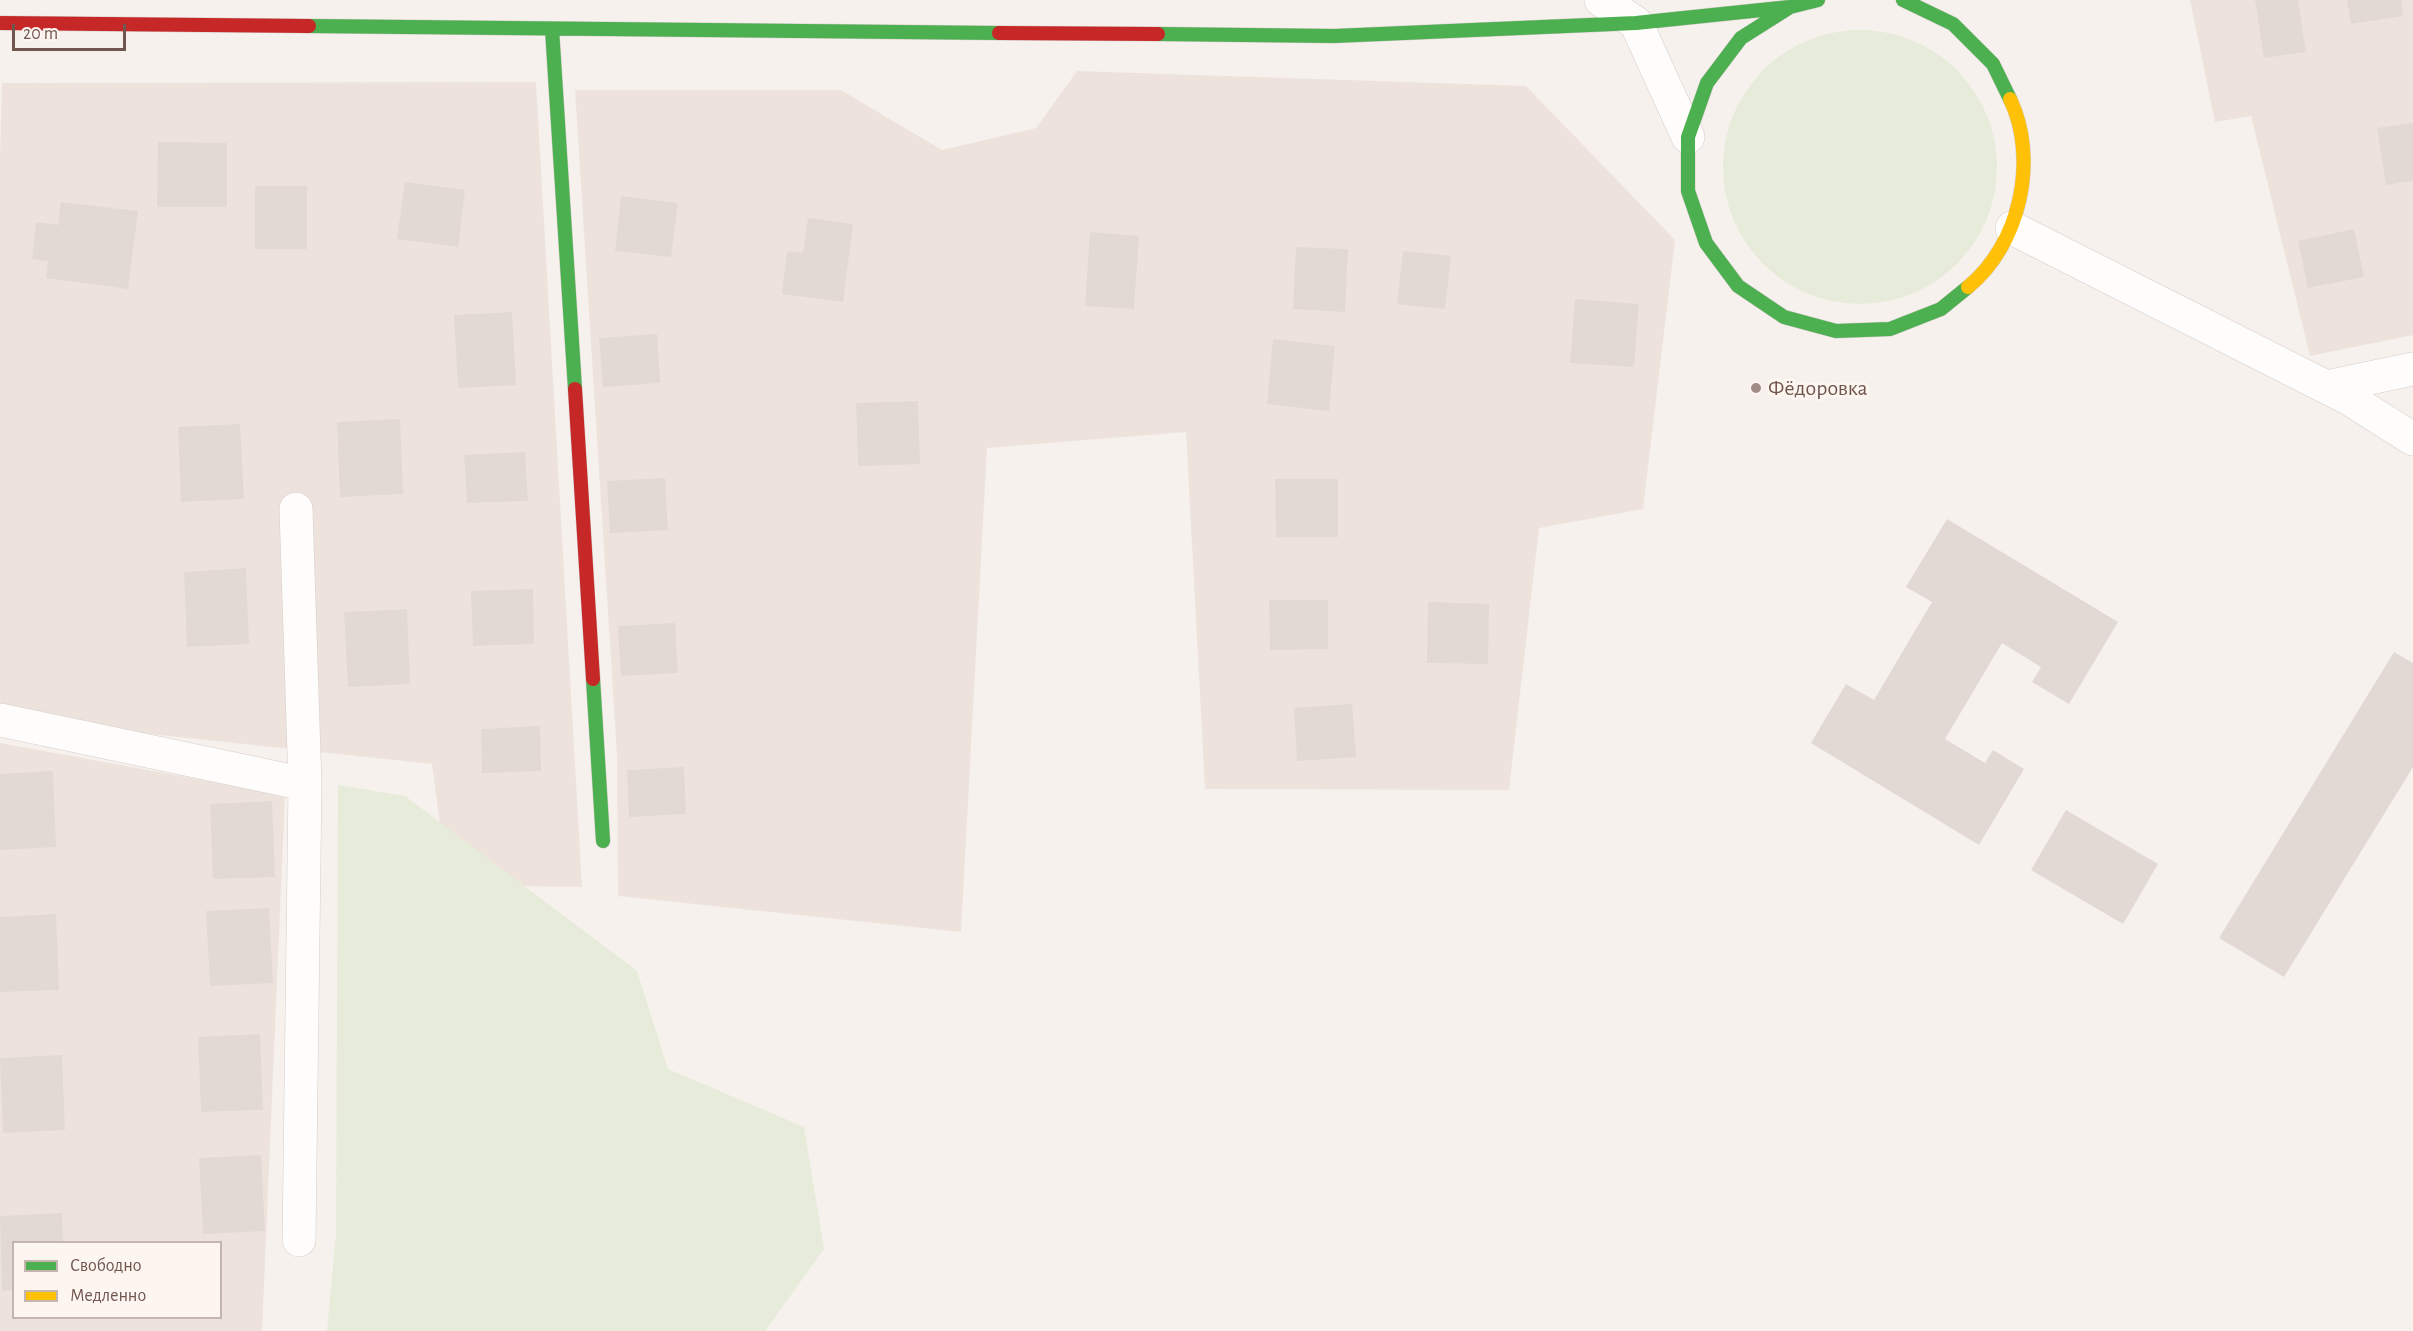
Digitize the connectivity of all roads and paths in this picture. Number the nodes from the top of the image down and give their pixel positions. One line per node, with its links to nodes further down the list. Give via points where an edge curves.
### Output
1 (1601, 0): 6 (street)
2 (1818, 0): 4 (street)
3 (1903, 0): 9 (street, via 1953,24 1994,64 2018,116 2024,172)
4 (1790, 7): 6 (street); 8 (street, via 1734,47 1707,82)
5 (0, 23): 7 (street)
6 (1636, 23): 7 (street, via 1334,36); 8 (street)
7 (552, 29): 16 (street)
8 (1688, 137): 9 (street, via 1688,191 1706,243 1738,286 1784,317 1836,332 1890,329 1941,309 1983,274)
9 (2012, 228): 11 (street)
10 (2413, 369): 11 (street)
11 (2327, 387): 12 (street)
12 (2413, 440)
13 (296, 509): 15 (street)
14 (0, 720): 15 (street)
15 (305, 784): 17 (street)
16 (603, 841)
17 (299, 1240)

